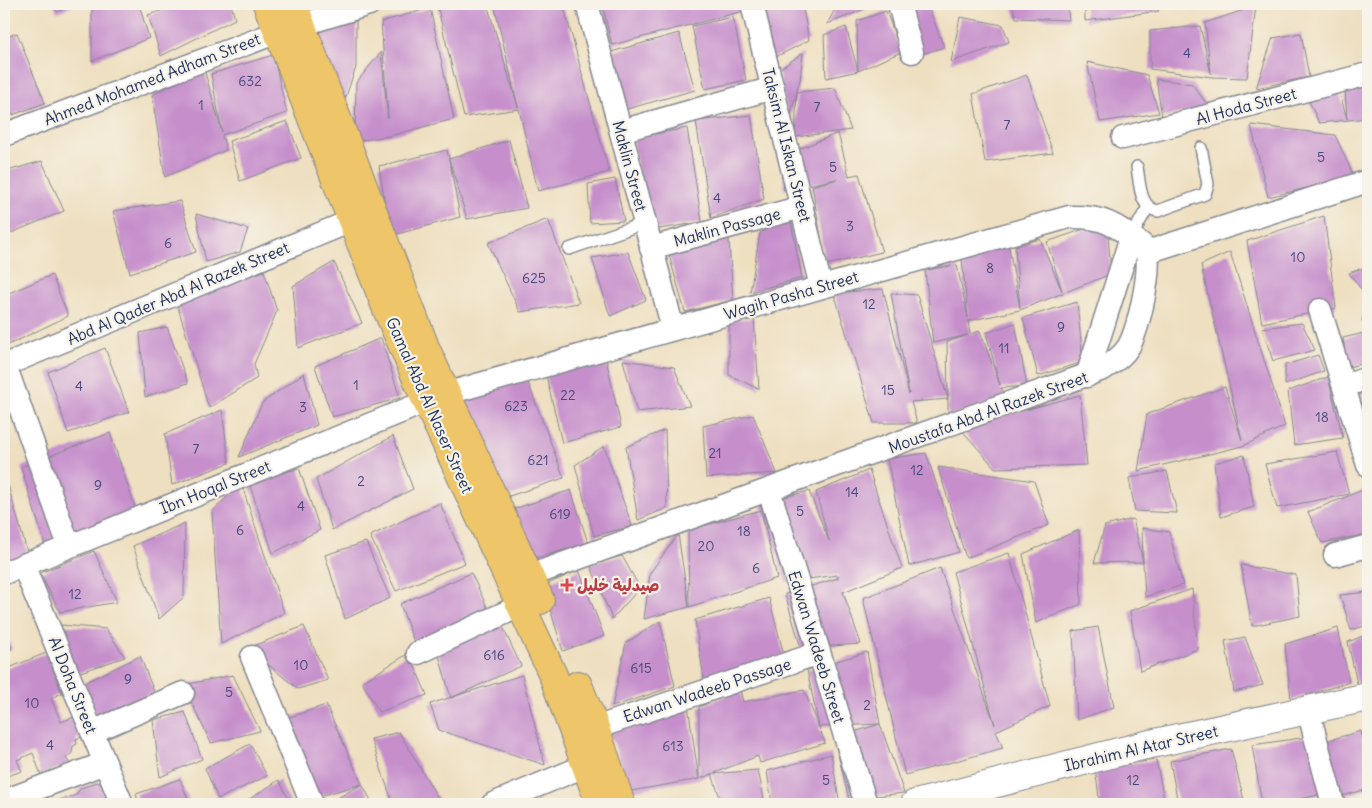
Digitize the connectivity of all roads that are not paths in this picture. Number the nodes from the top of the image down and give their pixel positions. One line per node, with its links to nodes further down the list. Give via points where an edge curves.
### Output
1 (267, 4): 6 (main road, Gamal Abd Al Naser Street)
2 (369, 4): 6 (street, Ahmed Mohamed Adham Street)
3 (587, 4): 10 (street, Maklin Street)
4 (752, 4): 9 (street, Taksim Al Iskan Street)
5 (899, 4): 7 (street)
6 (291, 20): 11 (street, Ahmed Mohamed Adham Street); 18 (main road, Gamal Abd Al Naser Street); 30 (main road, Gamal Abd Al Naser Street, via 372,213)
7 (912, 52)
8 (1368, 74): 12 (street, Al Hoda Street)
9 (773, 88): 10 (street); 16 (street, Taksim Al Iskan Street)
10 (621, 131): 19 (street, Maklin Street)
11 (4, 134)
12 (1123, 138)
13 (1201, 148): 17 (lane, via 1208,184 1205,194 1158,212)
14 (1136, 167): 17 (lane, via 1144,204)
15 (1368, 181): 20 (street)
16 (802, 207): 21 (street, Maklin Passage); 23 (street, Taksim Al Iskan Street)
17 (1148, 207): 20 (lane)
18 (351, 221): 26 (street, Abd Al Qader Abd Al Razek Street); 30 (main road, Gamal Abd Al Naser Street)
19 (645, 223): 21 (street, Maklin Street); 22 (lane)
20 (1139, 245): 23 (street, Wagih Pasha Street, via 1116,225 1101,219 1070,217); 27 (street); 27 (street, Moustafa Abd Al Razek Street, via 1148,261 1141,316 1135,332 1117,360)
21 (652, 248): 25 (street, Maklin Street)
22 (569, 249)
23 (822, 287): 25 (street, Wagih Pasha Street)
24 (1320, 310): 29 (street)
25 (673, 329): 30 (street, Wagih Pasha Street)
26 (4, 363): 33 (street)
27 (1087, 376): 32 (street, Moustafa Abd Al Razek Street)
28 (1368, 378): 29 (street)
29 (1344, 386): 31 (street)
30 (436, 397): 33 (street, Ibn Hoqal Street); 37 (main road, Gamal Abd Al Naser Street); 38 (main road, Gamal Abd Al Naser Street)
31 (1368, 465)
32 (770, 490): 37 (street, Moustafa Abd Al Razek Street); 40 (street, Edwan Wadeeb Street)
33 (69, 546): 36 (street, Ibn Hoqal Street)
34 (1368, 546): 35 (street)
35 (1335, 555)
36 (14, 569): 46 (street, Al Doha Street)
37 (529, 576): 45 (main road, Gamal Abd Al Naser Street)
38 (522, 605): 39 (street); 48 (main road, Gamal Abd Al Naser Street)
39 (418, 653)
40 (819, 653): 45 (street, Edwan Wadeeb Passage); 56 (street, Edwan Wadeeb Street)
41 (252, 657): 52 (street)
42 (183, 693): 46 (street)
43 (1368, 697): 44 (street, Ibrahim Al Atar Street)
44 (1308, 710): 49 (street, Ibrahim Al Atar Street, via 1146,745); 58 (street)
45 (595, 728): 55 (main road, Gamal Abd Al Naser Street)
46 (92, 732): 47 (street, Al Doha Street)
47 (104, 762): 50 (street); 51 (street, Al Doha Street)
48 (587, 765): 53 (street); 54 (main road, Gamal Abd Al Naser Street)
49 (984, 795): 57 (street, Ibrahim Al Atar Street)
50 (4, 801)
51 (122, 804)
52 (312, 804)
53 (493, 804)
54 (600, 804)
55 (621, 804)
56 (866, 804)
57 (915, 804)
58 (1333, 804)

